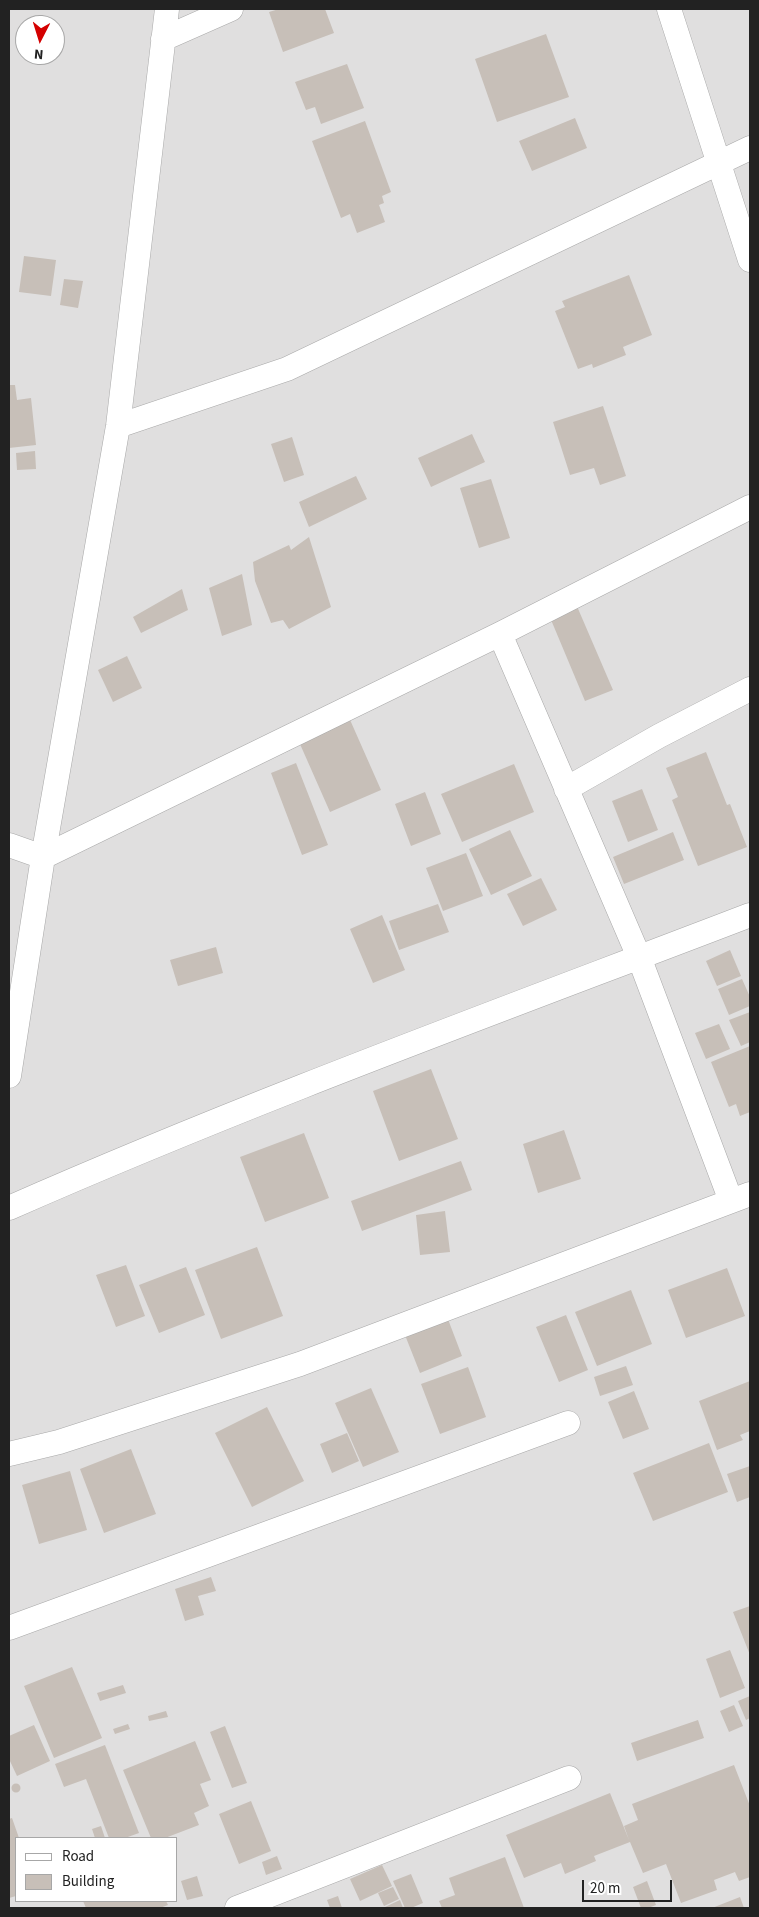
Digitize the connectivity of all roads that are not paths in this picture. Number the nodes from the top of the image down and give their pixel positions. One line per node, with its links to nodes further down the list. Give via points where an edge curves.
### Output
1 (167, 9): 4 (street)
2 (231, 9): 4 (street)
3 (668, 9): 6 (street)
4 (163, 38): 8 (street)
5 (750, 148): 6 (street)
6 (719, 163): 7 (street); 8 (street, via 287,369)
7 (750, 260)
8 (118, 426): 14 (street)
9 (750, 507): 10 (street)
10 (500, 634): 12 (street); 14 (street)
11 (750, 689): 12 (street, via 658,736)
12 (566, 790): 16 (street)
13 (9, 845): 14 (street)
14 (43, 857): 17 (street)
15 (750, 914): 16 (street)
16 (639, 957): 18 (street); 19 (street, via 334,1074)
17 (9, 1076)
18 (741, 1198): 21 (street, via 300,1364 59,1442)
19 (9, 1208)
20 (568, 1423): 22 (street)
21 (9, 1454)
22 (9, 1628)
23 (569, 1778): 24 (street)
24 (237, 1908)

